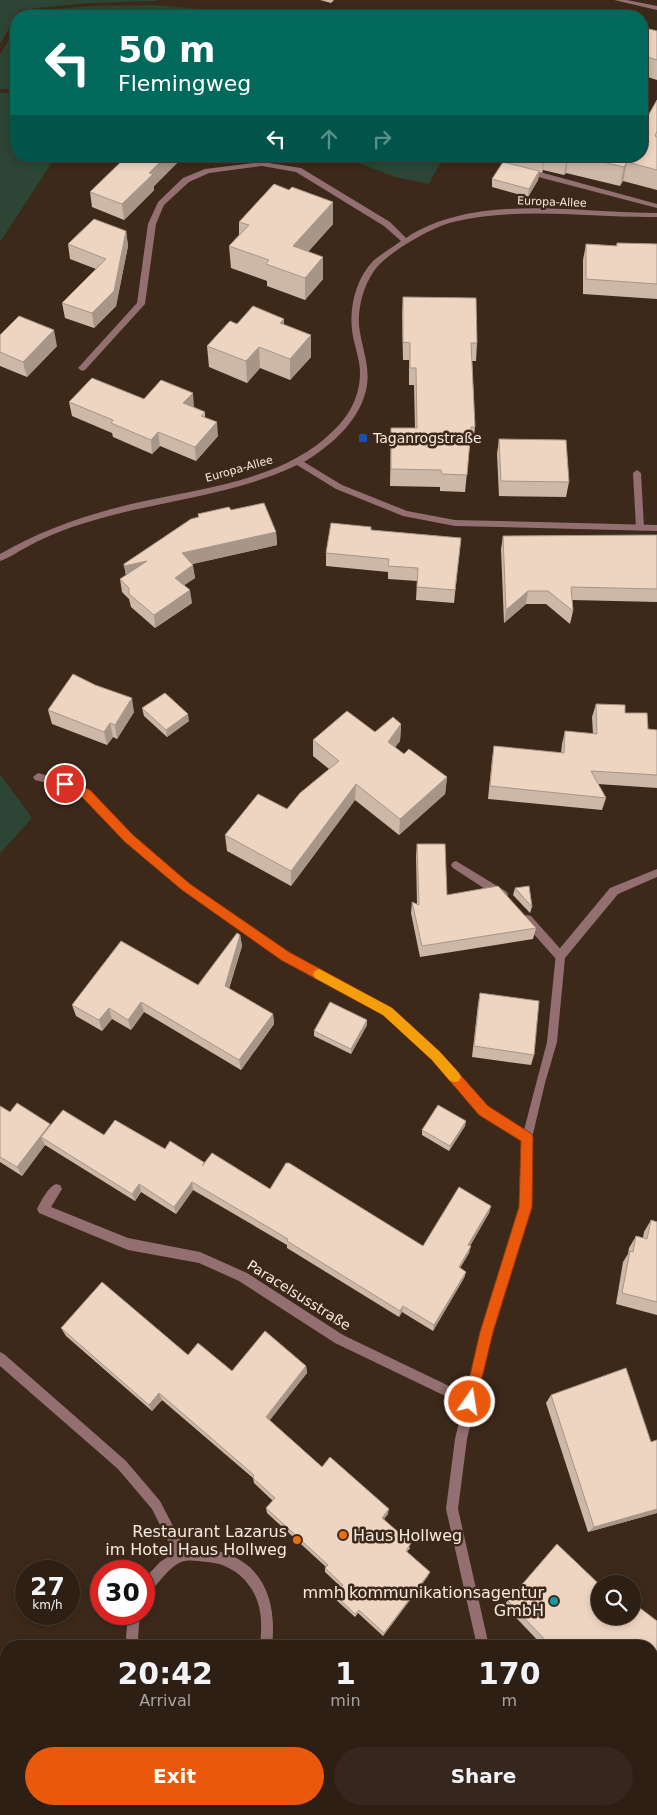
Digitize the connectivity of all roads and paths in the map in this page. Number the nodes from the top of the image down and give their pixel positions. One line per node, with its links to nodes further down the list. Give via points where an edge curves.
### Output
1 (617, 0): 2 (street)
2 (657, 8)
3 (513, 168): 4 (street, Europa-Allee)
4 (657, 206)
5 (657, 215): 6 (street, Europa-Allee, via 505,213 460,217 434,224)
6 (405, 241): 7 (street, via 387,224 298,170 262,164 208,171 186,180 161,204 152,224 141,304); 8 (street, Europa-Allee, via 375,264 361,288 356,307 356,329 364,372 358,401 337,433)
7 (82, 368)
8 (298, 462): 10 (street, via 340,487 406,514 454,523); 12 (street, Europa-Allee, via 259,478 98,516 48,533)
9 (636, 474): 10 (street)
10 (640, 528): 11 (street)
11 (657, 528)
12 (0, 558)
13 (38, 777): 17 (street, via 86,794 129,839 186,887 285,956 388,1012 436,1056 484,1110)
14 (456, 865): 16 (street, via 506,897)
15 (657, 873): 16 (street, via 614,891)
16 (560, 956): 17 (street, via 552,1042)
17 (527, 1138): 20 (street, via 525,1207 486,1332)
18 (56, 1189): 20 (street, Paracelsusstraße, via 43,1208 128,1244 200,1258 244,1277 339,1339)
19 (0, 1358): 21 (street, via 122,1465 156,1505)
20 (470, 1402): 26 (street, via 461,1439 452,1509)
21 (182, 1556): 22 (street); 25 (street, via 214,1555 232,1561 247,1572 259,1588 266,1608)
22 (155, 1576)
23 (133, 1625): 24 (street)
24 (133, 1640)
25 (267, 1640)
26 (482, 1640)

